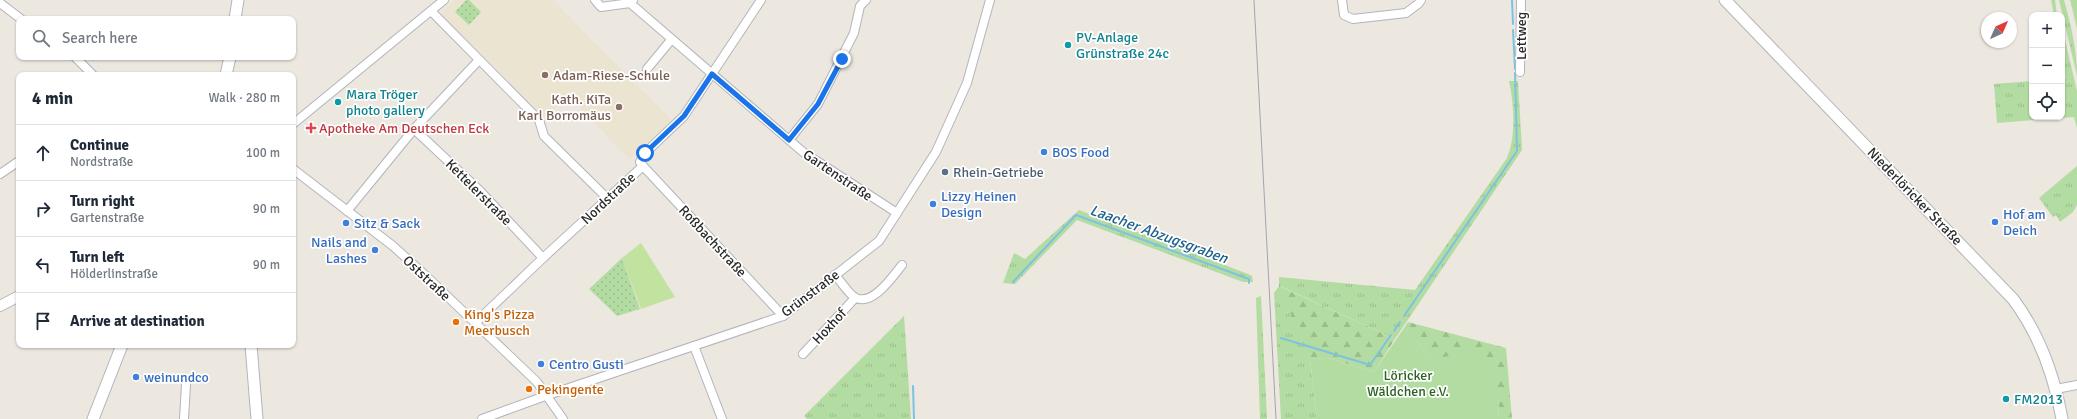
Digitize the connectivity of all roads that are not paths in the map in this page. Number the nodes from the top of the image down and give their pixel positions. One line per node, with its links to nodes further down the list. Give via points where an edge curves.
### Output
1 (238, 0): 15 (main road)
2 (444, 0): 13 (street)
3 (595, 0): 11 (street, Gartenstraße, via 601,7)
4 (761, 0): 24 (street, Nordstraße)
5 (866, 0): 27 (street, via 860,6 854,33 818,104)
6 (990, 0): 34 (street, Grünstraße, via 966,83 936,152)
7 (1342, 0): 8 (street, via 1344,15 1353,19 1406,13)
8 (1421, 0)
9 (1521, 0): 23 (street, Lettweg)
10 (1725, 0): 49 (main road, Niederlöricker Straße, via 2013,299 2042,347)
11 (631, 1): 16 (street, Gartenstraße)
12 (0, 3): 14 (street)
13 (431, 11): 19 (street); 25 (street)
14 (17, 16)
15 (235, 16)
16 (671, 40): 20 (street); 24 (street, Gartenstraße)
17 (78, 60): 21 (street)
18 (229, 60): 22 (main road)
19 (479, 60): 26 (street); 32 (street, via 539,120 544,136)
20 (647, 69)
21 (89, 72)
22 (227, 72)
23 (1520, 72)
24 (712, 74): 27 (street, Gartenstraße); 29 (street, Nordstraße, via 684,116 645,153 640,162)
25 (296, 122)
26 (414, 129): 33 (street); 35 (street, Kettelerstraße, via 480,192)
27 (789, 140): 34 (street, Gartenstraße)
28 (16, 162): 31 (street)
29 (643, 166): 32 (street, Nordstraße); 41 (street, Roßbachstraße)
30 (296, 171): 33 (street, Oststraße)
31 (0, 174)
32 (608, 199): 35 (street, Nordstraße)
33 (347, 211): 42 (street, Oststraße, via 393,246)
34 (897, 214): 37 (street, Grünstraße, via 879,241)
35 (543, 258): 42 (street, Nordstraße)
36 (902, 265): 39 (street, Hoxhof, via 876,295 865,300)
37 (835, 275): 39 (street, Hoxhof); 41 (street, Grünstraße)
38 (16, 298): 40 (street)
39 (856, 298): 46 (street, Hoxhof)
40 (0, 306)
41 (783, 316): 43 (street, Grünstraße)
42 (476, 323): 50 (street, Oststraße)
43 (694, 346): 50 (street, Grünstraße); 56 (street)
44 (121, 348): 51 (main road)
45 (251, 348): 53 (main road)
46 (803, 354)
47 (186, 385): 52 (street)
48 (2077, 385): 49 (street)
49 (2056, 389): 57 (main road, Niederlöricker Straße)
50 (548, 395): 54 (street, Grünstraße); 55 (street, Oststraße)
51 (94, 419)
52 (184, 419)
53 (257, 419)
54 (482, 419)
55 (563, 419)
56 (722, 419)
57 (2062, 419)

